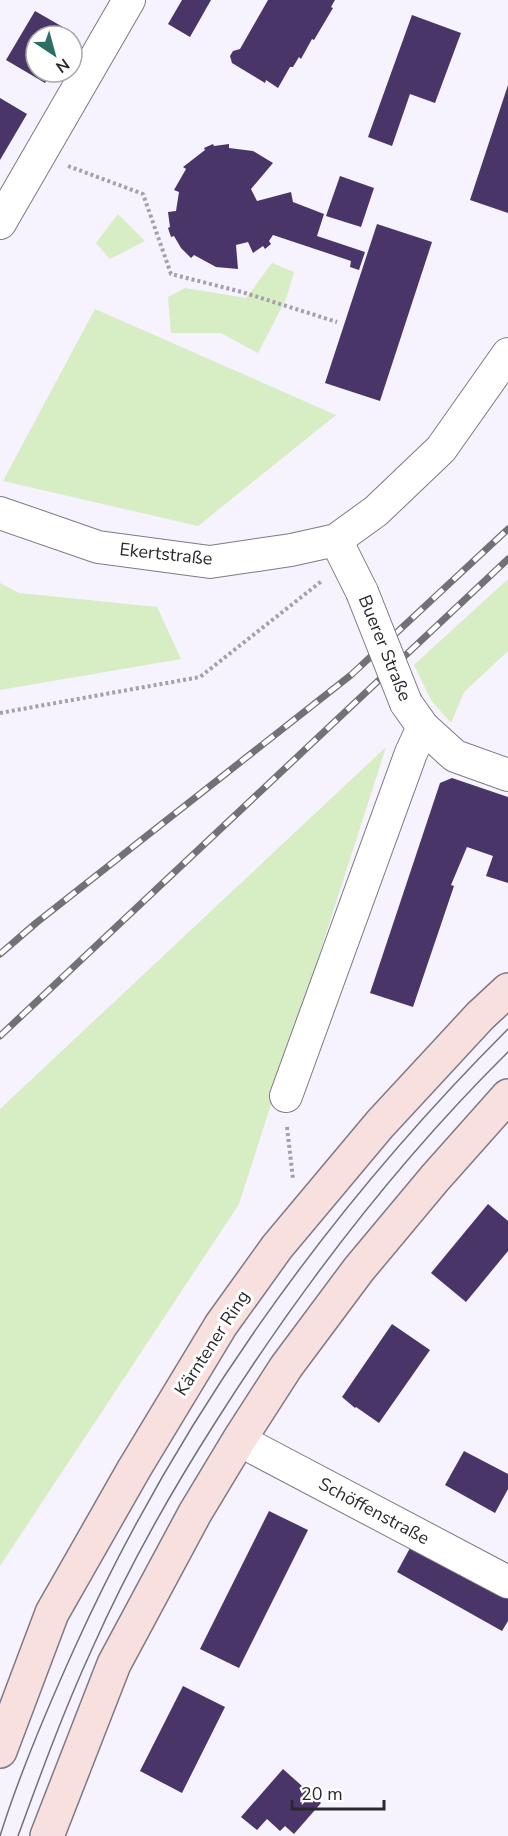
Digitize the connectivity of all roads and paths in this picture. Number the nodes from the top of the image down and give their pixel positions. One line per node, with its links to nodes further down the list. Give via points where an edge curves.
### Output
1 (129, 0): 2 (street)
2 (39, 156): 3 (street); 4 (path, via 143,194 171,274)
3 (0, 223)
4 (337, 321)
5 (508, 354): 7 (street, via 441,450 376,511)
6 (0, 513): 7 (street, Ekertstraße, via 98,547 210,562 291,550)
7 (342, 550): 8 (path, via 200,677); 9 (street, Buerer Straße, bridge)
8 (0, 712)
9 (415, 715): 10 (street, via 455,756); 12 (street, via 411,753)
10 (508, 775)
11 (508, 990): 16 (main road, Kärntener Ring, via 380,1124 277,1247 221,1325 52,1613)
12 (286, 1096)
13 (508, 1096): 14 (main road, via 359,1269 286,1367)
14 (239, 1440): 15 (street, Schöffenstraße); 17 (main road, via 114,1664)
15 (508, 1582)
16 (0, 1751)
17 (47, 1836)

